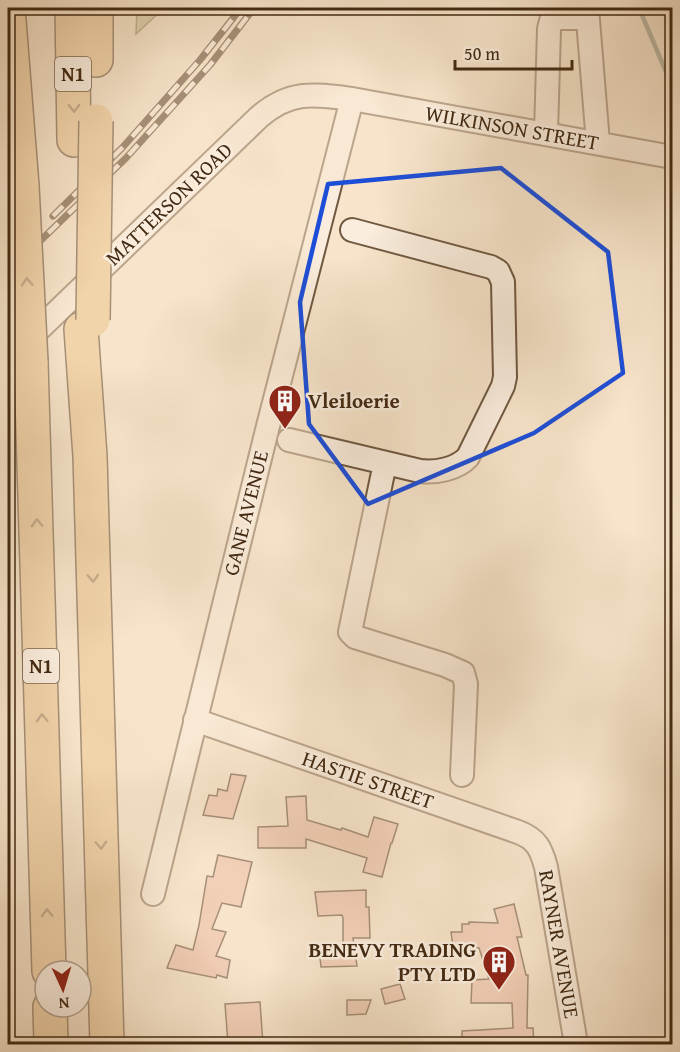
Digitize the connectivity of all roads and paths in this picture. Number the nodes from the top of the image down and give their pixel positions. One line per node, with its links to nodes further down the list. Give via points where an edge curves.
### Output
1 (8, 8): 7 (highway)
2 (15, 8): 7 (highway, N1)
3 (72, 8): 8 (highway, N1, one-way to 8)
4 (96, 8): 8 (highway)
5 (587, 13): 9 (street, via 551,21); 10 (street)
6 (352, 99): 9 (street, WILKINSON STREET); 13 (street, MATTERSON ROAD, via 308,94 265,111); 14 (street, GANE AVENUE)
7 (19, 128): 13 (highway, N1, one-way to 7, bridge)
8 (85, 131): 23 (highway, N1, one-way to 23)
9 (546, 133): 10 (street, WILKINSON STREET)
10 (598, 143): 11 (street, WILKINSON STREET)
11 (672, 157)
12 (352, 230): 15 (street, via 491,267 502,279 505,377 468,457 461,464 432,472)
13 (19, 360): 20 (highway, N1, one-way to 13)
14 (277, 437): 15 (street); 16 (street, GANE AVENUE)
15 (385, 462): 17 (street, via 350,632 463,674 466,684)
16 (195, 720): 18 (street, HASTIE STREET, via 519,832); 19 (street, GANE AVENUE)
17 (462, 775)
18 (538, 845): 24 (street, RAYNER AVENUE, via 546,867)
19 (153, 894)
20 (48, 959)
21 (50, 1019): 22 (highway)
22 (51, 1044)
23 (107, 1044)
24 (576, 1044)

